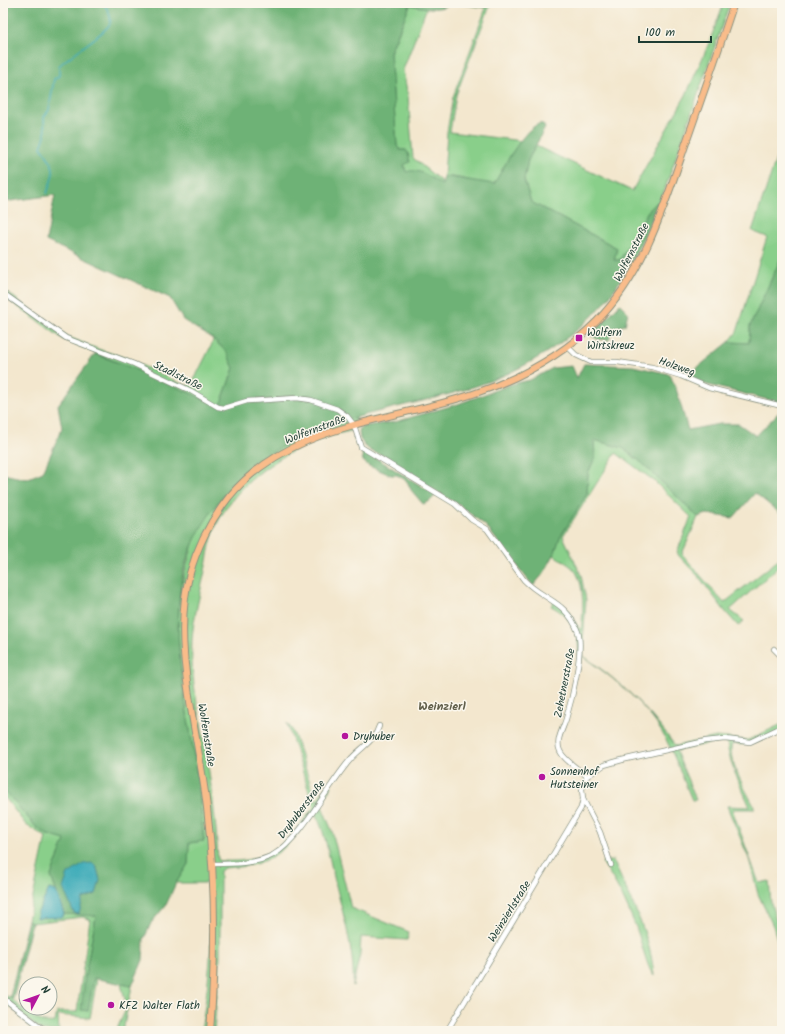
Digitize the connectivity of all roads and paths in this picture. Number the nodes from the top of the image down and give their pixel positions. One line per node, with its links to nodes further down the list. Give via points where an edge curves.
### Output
1 (734, 3): 3 (main road, Wolfernstraße, via 670,189 647,247 616,298 596,322)
2 (3, 293): 5 (street, Stadlstraße, via 54,332 88,348 134,364 218,407 224,408 247,401 304,399 338,410)
3 (568, 347): 4 (street, Holzweg, via 576,356 591,362 617,362 652,367 709,388); 5 (main road, Wolfernstraße, via 528,371 473,394)
4 (782, 406)
5 (354, 425): 10 (street, Zehetnerstraße, via 361,447 454,504 487,529 531,587 552,599 568,614 578,632 581,652 558,746 561,753); 12 (main road, Wolfernstraße, via 298,444 249,476 210,524 190,572 184,606 185,651)
6 (774, 649): 7 (street)
7 (782, 657)
8 (379, 726): 12 (street, Dryhuberstraße, via 376,735 340,771 308,818 278,851 259,860)
9 (782, 727): 10 (street, via 750,742 716,739 622,760 604,765)
10 (587, 776): 11 (street, Weinzierlstraße, via 582,789)
11 (583, 799): 13 (street, via 600,832); 17 (street, Weinzierlstraße, via 581,808 561,843)
12 (213, 864): 16 (main road, Wolfernstraße, via 216,934)
13 (612, 865)
14 (3, 998): 15 (street)
15 (46, 1031)
16 (210, 1031)
17 (447, 1031)

